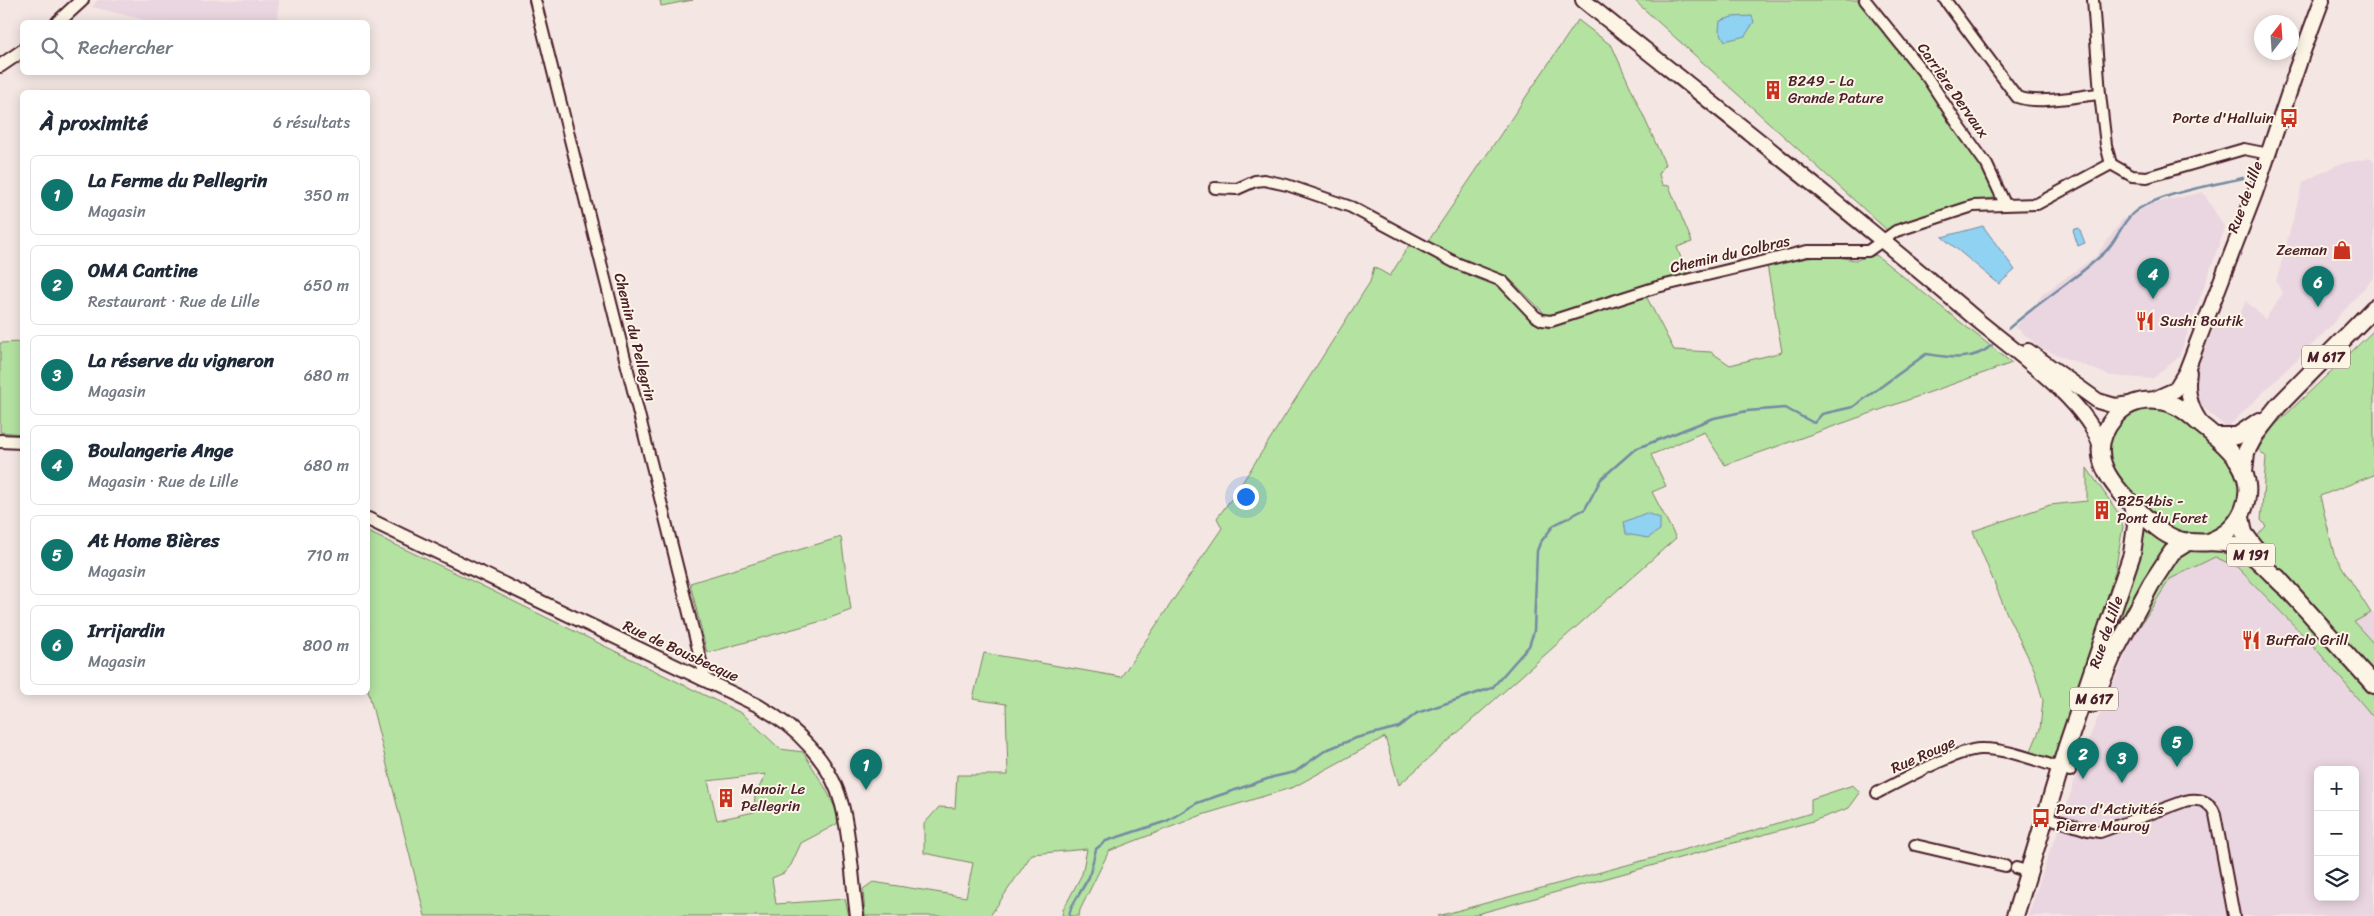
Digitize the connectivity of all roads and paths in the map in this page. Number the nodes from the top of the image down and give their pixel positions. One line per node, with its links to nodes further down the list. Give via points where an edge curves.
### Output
1 (82, 0): 8 (street)
2 (535, 0): 34 (street, Chemin du Pellegrin)
3 (1583, 0): 16 (main road)
4 (1865, 0): 15 (street, Carrière Dervaux, via 1927,77 1988,165)
5 (1945, 0): 11 (street, via 2017,97 2046,99)
6 (2093, 0): 11 (street)
7 (2322, 0): 12 (main road, Rue de Lille)
8 (60, 20)
9 (20, 52): 10 (street)
10 (0, 66)
11 (2100, 94): 13 (street)
12 (2265, 153): 13 (street, via 2244,150 2148,177 2132,176); 19 (main road, Rue de Lille)
13 (2111, 164): 15 (street, Chemin du Colbras, via 2042,202)
14 (1215, 188): 16 (street, Chemin du Colbras, via 1237,189 1264,180 1351,207 1456,263 1502,281 1535,316 1546,321 1673,283 1807,251 1868,251)
15 (2006, 204): 16 (street, Chemin du Colbras, via 1980,204 1953,211 1896,231)
16 (1883, 240): 17 (main road)
17 (1904, 256): 21 (main road, via 2085,394 2106,404); 26 (main road, via 2054,386 2094,428)
18 (2374, 308): 22 (main road, M 617)
19 (2193, 354): 20 (main road, Rue de Lille, via 2177,388); 23 (main road, Rue de Lille, via 2188,396 2192,409)
20 (2152, 400): 21 (main road); 23 (main road, via 2176,406)
21 (2132, 404): 26 (main road, via 2111,422)
22 (2278, 406): 23 (main road, M 617, via 2232,437); 27 (main road, M 617, via 2250,443)
23 (2209, 432): 27 (main road, via 2237,460)
24 (0, 441): 25 (street)
25 (20, 442)
26 (2101, 447): 28 (main road, via 2108,477)
27 (2244, 472): 29 (main road, via 2247,497)
28 (2132, 505): 32 (main road, via 2167,534); 36 (main road, Rue de Lille / M 617, via 2136,526 2132,554)
29 (2241, 517): 31 (main road, via 2227,532); 33 (main road, M 191, via 2247,538)
30 (370, 520): 34 (street, Rue de Bousbecque)
31 (2210, 541): 32 (main road); 33 (main road, M 191, via 2245,550)
32 (2188, 542): 36 (main road, Rue de Lille / M 617, via 2168,557 2128,627)
33 (2284, 586): 35 (main road, M 191)
34 (706, 681): 41 (street, Rue de Bousbecque, via 779,719 804,740 822,764 842,806)
35 (2374, 685)
36 (2065, 769): 37 (street, Rue Rouge, via 2000,751 1975,750); 38 (main road, Rue de Lille / M 617)
37 (1877, 793)
38 (2050, 818): 42 (main road, Rue de Lille / M 617, via 2044,848 2023,870); 43 (street, via 2100,832 2192,799 2206,802 2215,814)
39 (1915, 845): 40 (street)
40 (2005, 866)
41 (858, 916)
42 (2015, 916)
43 (2234, 916)

